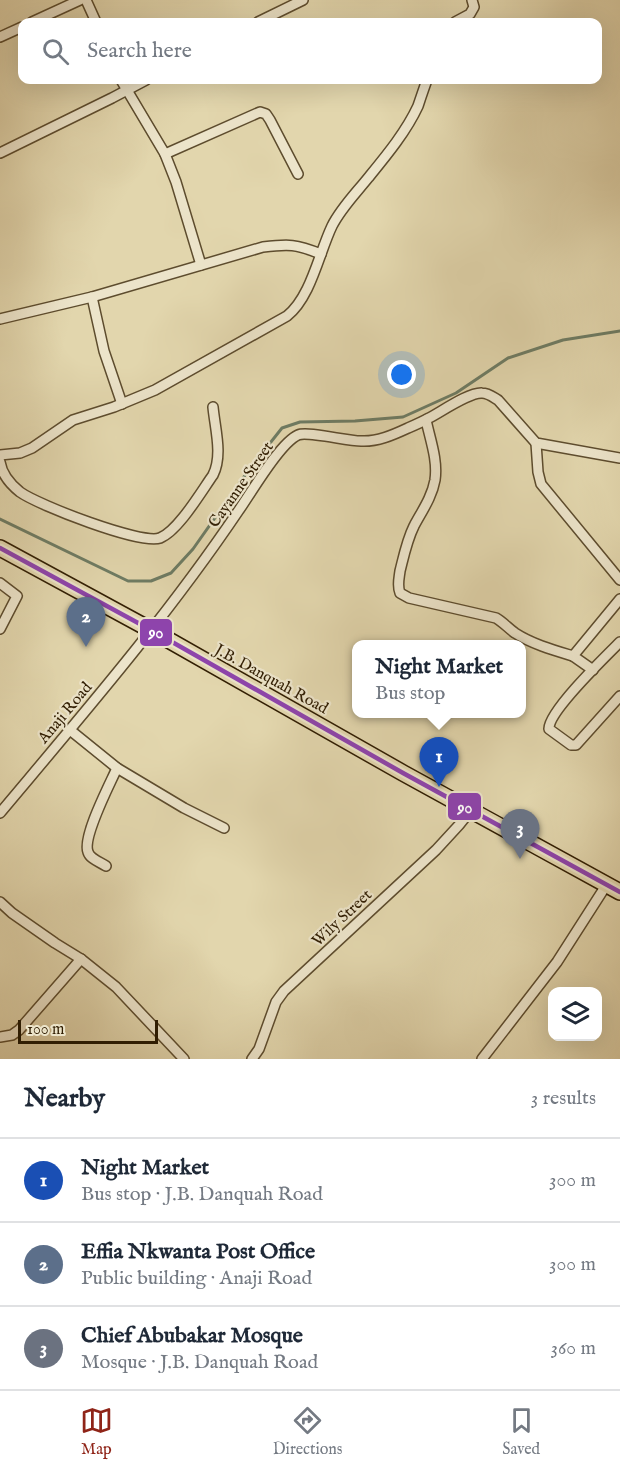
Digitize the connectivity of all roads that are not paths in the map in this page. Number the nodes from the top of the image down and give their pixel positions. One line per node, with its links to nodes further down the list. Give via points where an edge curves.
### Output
1 (80, 0): 5 (street)
2 (86, 0): 6 (street)
3 (303, 0): 7 (street)
4 (472, 0): 8 (street, via 474,7)
5 (41, 18)
6 (94, 18)
7 (266, 18)
8 (462, 18)
9 (18, 29): 10 (street)
10 (0, 38)
11 (123, 84): 14 (street)
12 (138, 84): 14 (street)
13 (426, 84): 18 (street, via 394,144 337,218)
14 (126, 90): 15 (street); 16 (street)
15 (0, 153)
16 (165, 154): 17 (street, via 264,112); 19 (street)
17 (298, 174)
18 (321, 254): 19 (street, via 284,245); 22 (street, via 299,304 287,316 155,390)
19 (201, 265): 20 (street)
20 (92, 297): 21 (street); 22 (street, via 104,351)
21 (0, 319)
22 (122, 404): 26 (street, via 73,420 32,448)
23 (213, 407): 28 (street, via 216,470 170,532 156,539 79,519 38,502 10,483)
24 (426, 420): 25 (street, via 470,395 485,393 498,400); 34 (street, Cayanne Street, via 372,440 302,434 294,437 271,463 206,560); 36 (street, via 435,478 429,500 407,544 398,584 400,593 496,618 526,638)
25 (536, 443): 27 (street); 30 (street, via 541,484)
26 (0, 455)
27 (620, 458)
28 (0, 462)
29 (2, 553): 34 (highway, J.B. Danquah Road)
30 (620, 580)
31 (0, 583): 33 (street, via 17,596)
32 (620, 599): 36 (street)
33 (0, 629)
34 (151, 630): 39 (street, Anaji Road); 41 (highway, J.B. Danquah Road)
35 (620, 642): 37 (street)
36 (573, 656): 37 (street)
37 (593, 670): 38 (street, via 560,706 549,724 550,730 576,745)
38 (620, 696)
39 (70, 730): 40 (street); 42 (street, Anaji Road)
40 (117, 768): 43 (street); 44 (street, via 87,846 90,856)
41 (471, 810): 45 (highway, J.B. Danquah Road); 50 (street, Wily Street, via 436,850 284,991)
42 (0, 813)
43 (224, 828)
44 (106, 866)
45 (613, 888): 51 (street)
46 (0, 902): 47 (street)
47 (81, 958): 48 (street, via 19,1030); 49 (street, via 116,987)
48 (0, 1037)
49 (184, 1059)
50 (252, 1059)
51 (482, 1059)

